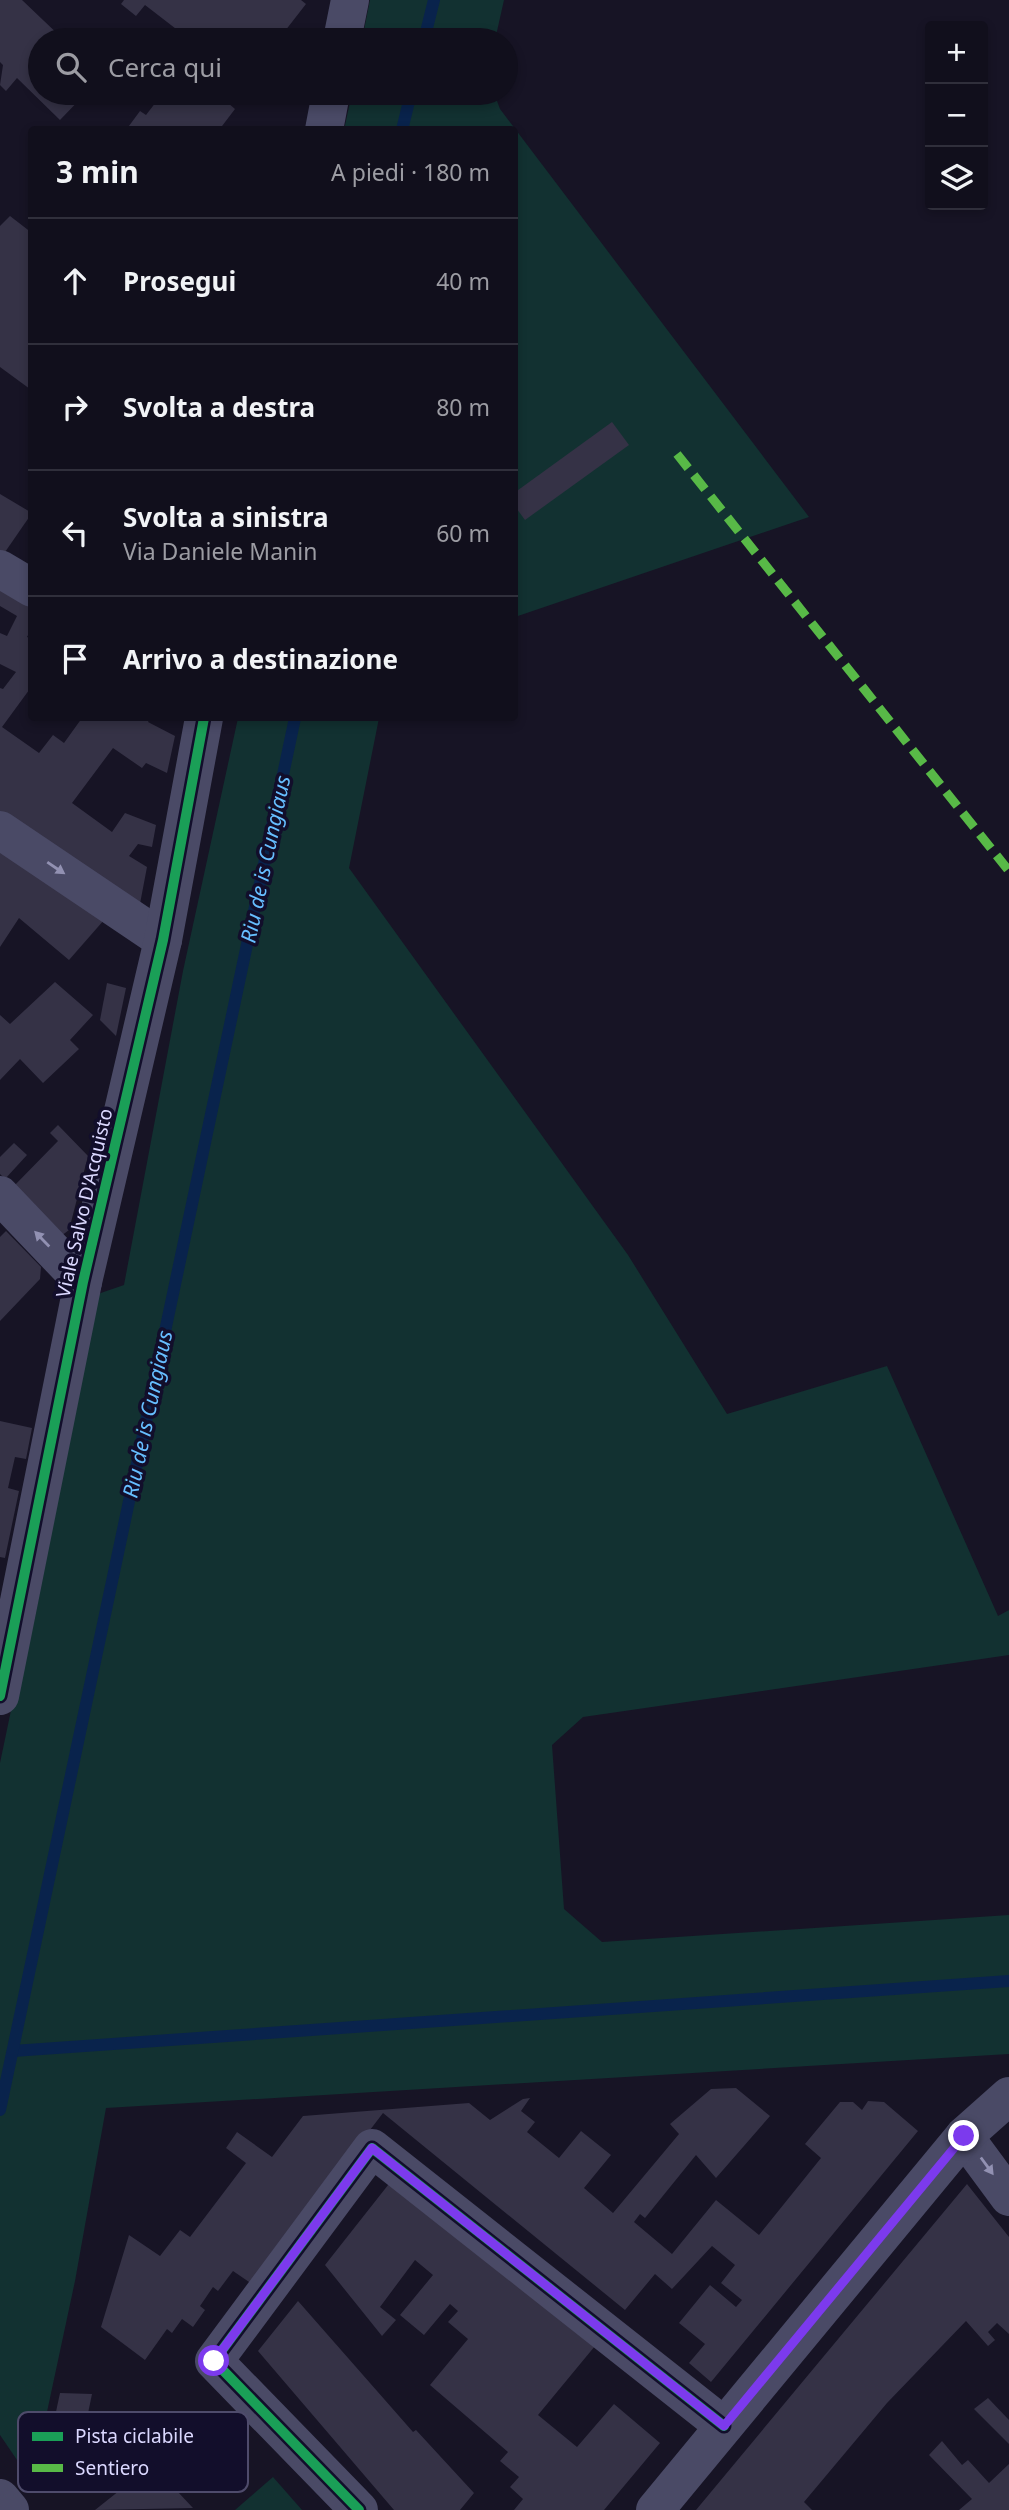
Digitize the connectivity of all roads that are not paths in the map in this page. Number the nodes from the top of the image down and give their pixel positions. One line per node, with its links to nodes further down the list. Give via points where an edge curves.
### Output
1 (350, 0): 2 (street)
2 (344, 28)
3 (329, 105): 4 (street)
4 (325, 126)
5 (0, 569): 6 (street)
6 (28, 586)
7 (203, 721): 9 (street, Viale Salvo D'Acquisto)
8 (0, 830): 9 (street, one-way to 9)
9 (163, 940): 11 (street, Viale Salvo D'Acquisto)
10 (0, 1195): 11 (street, one-way to 10)
11 (83, 1282): 12 (street, Viale Salvo D'Acquisto)
12 (5, 1646): 13 (street, Viale Salvo D'Acquisto)
13 (0, 1696)
14 (1009, 2096): 15 (street)
15 (964, 2136): 16 (street, one-way to 16); 17 (street)
16 (1009, 2197)
17 (724, 2426): 18 (street, via 372,2148 214,2361); 19 (street)
18 (359, 2510)
19 (655, 2510)

